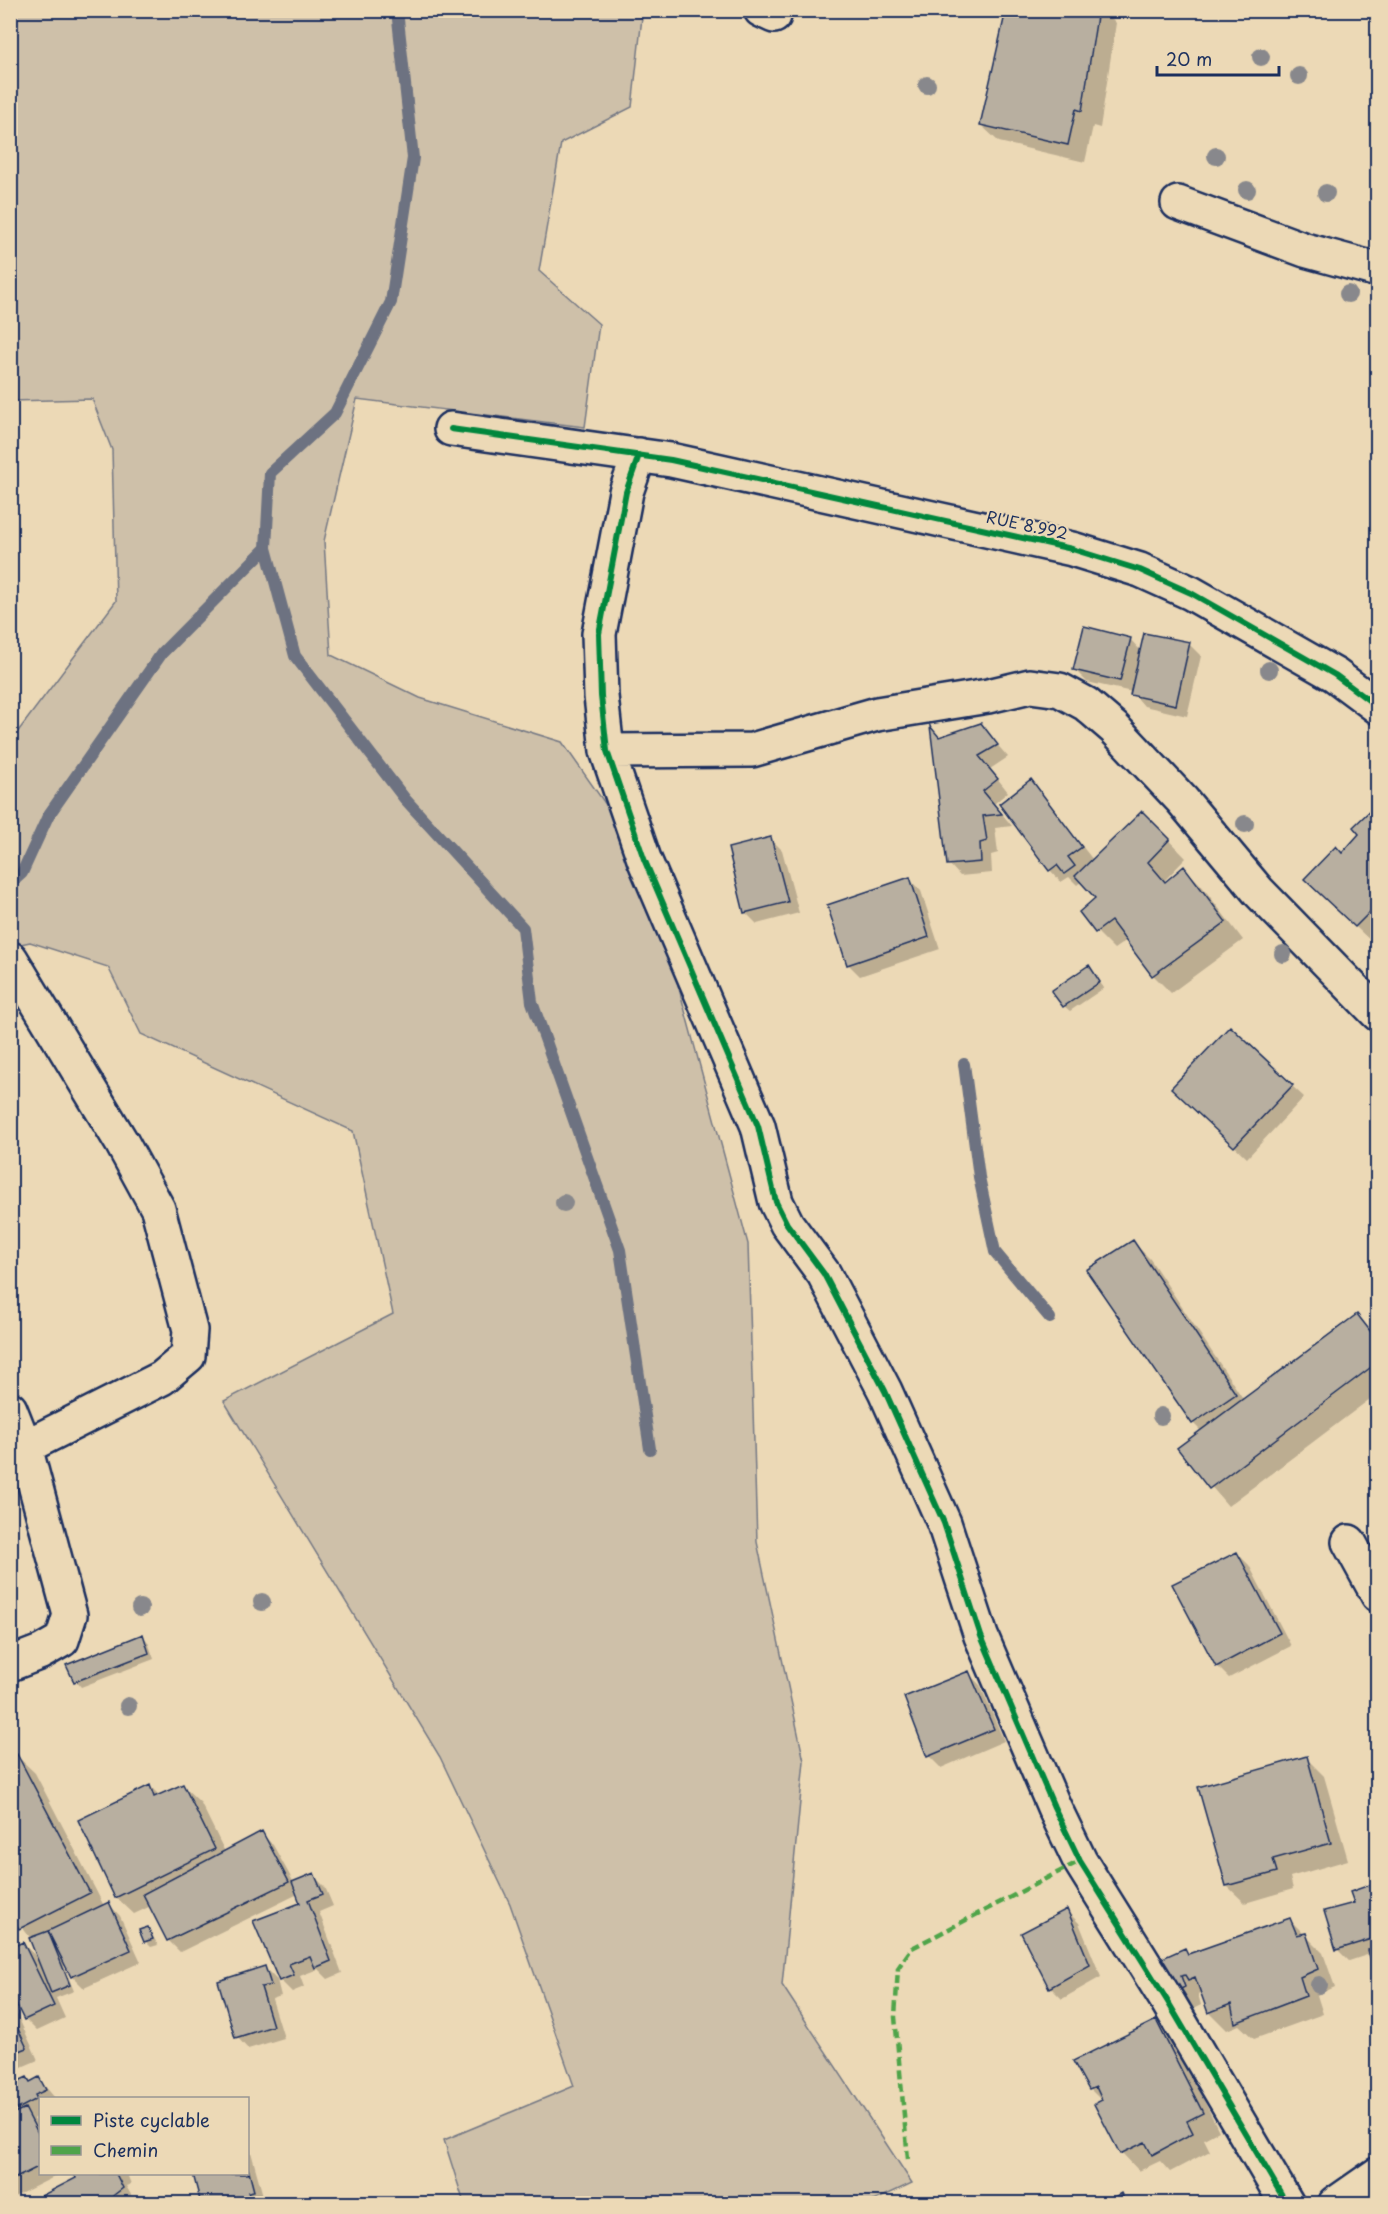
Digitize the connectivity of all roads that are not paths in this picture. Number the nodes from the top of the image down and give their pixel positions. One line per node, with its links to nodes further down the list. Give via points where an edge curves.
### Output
1 (1178, 203): 2 (street, via 1305,250)
2 (1377, 270)
3 (450, 429): 4 (street, RUE 8.992)
4 (639, 455): 5 (street, RUE 8.992, via 1072,549 1140,570 1191,593 1335,675); 6 (street, via 626,492 599,634)
5 (1377, 707)
6 (607, 751): 8 (street, via 752,750 877,714 1030,686 1060,690 1086,704 1114,728 1182,800 1258,891); 15 (street, via 644,859 758,1126 776,1202 787,1224 824,1274 885,1391 944,1523 981,1636 1054,1807 1080,1861)
7 (11, 959): 10 (street, via 158,1209 190,1330 188,1356 162,1378)
8 (1377, 1014)
9 (10, 1409): 10 (street)
10 (25, 1447): 13 (street, via 70,1616 62,1640)
11 (1349, 1542): 12 (street)
12 (1377, 1595)
13 (10, 1664)
14 (1377, 2174): 16 (street)
15 (1287, 2204)
16 (1335, 2204)

